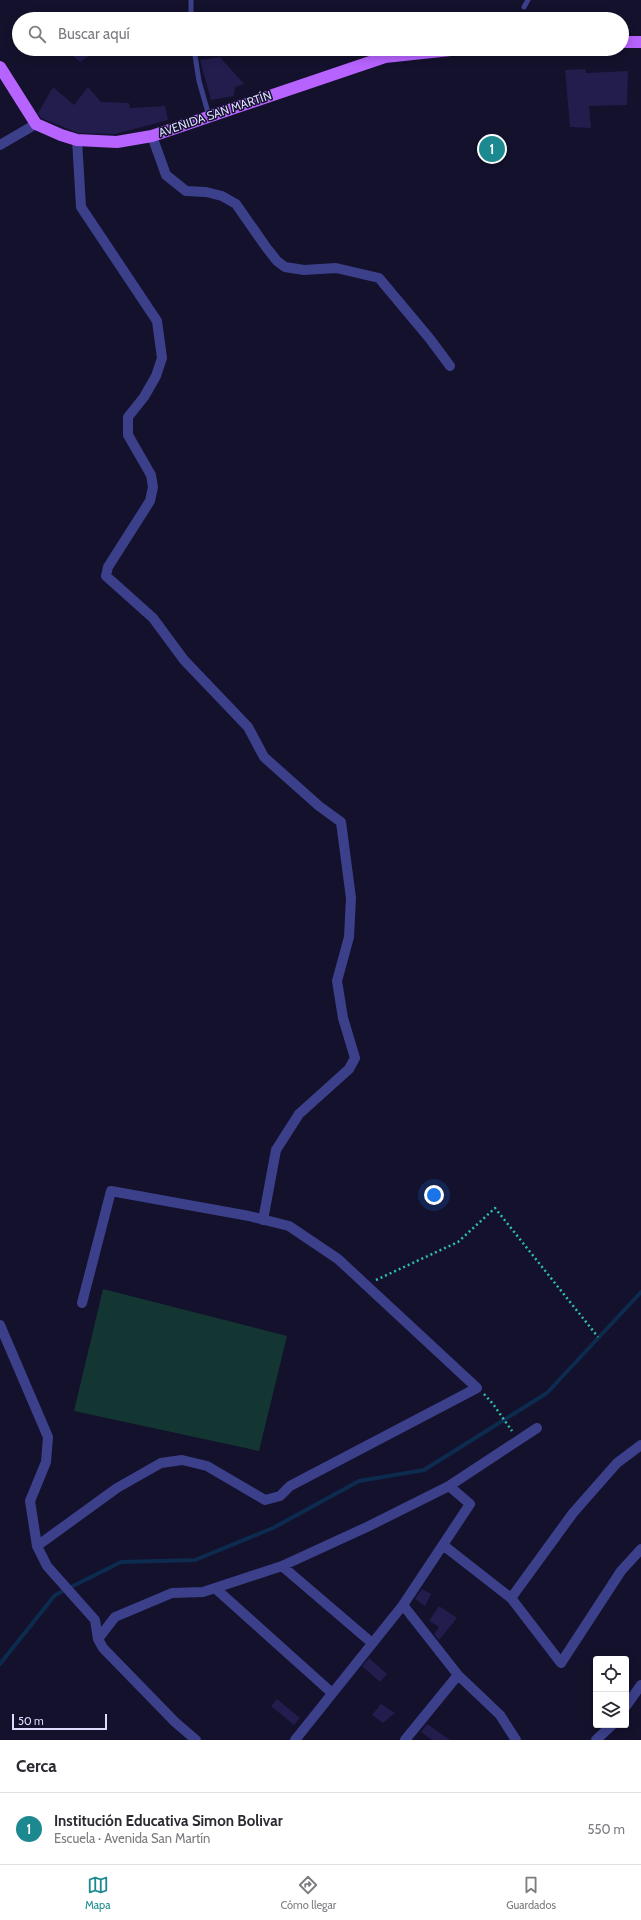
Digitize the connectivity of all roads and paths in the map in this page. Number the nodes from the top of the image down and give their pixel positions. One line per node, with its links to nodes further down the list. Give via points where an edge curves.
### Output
1 (191, 0): 4 (lane)
2 (528, 0): 3 (lane)
3 (524, 7)
4 (191, 12)
5 (629, 42): 6 (main road)
6 (641, 42)
7 (195, 56): 10 (lane)
8 (394, 56): 10 (main road, AVENIDA SAN MARTÍN)
9 (0, 67): 11 (main road)
10 (209, 116): 12 (main road, AVENIDA SAN MARTÍN)
11 (36, 124): 13 (main road, AVENIDA SAN MARTÍN); 14 (street)
12 (152, 136): 13 (main road, AVENIDA SAN MARTÍN, via 117,142); 15 (street, via 166,175 186,191 222,196 236,204 266,247 285,267 304,270 336,268 379,278)
13 (76, 140): 16 (street, via 81,207 157,321 162,358 156,376 128,418 128,435 151,475 153,487 150,501 108,567 106,576 153,618 184,660 248,727 264,758 341,822 351,898 349,937 337,981 343,1018 355,1058 349,1069 299,1114 276,1150)
14 (0, 145)
15 (450, 366)
16 (262, 1220): 17 (street, via 289,1226 338,1259); 18 (street, via 111,1191)
17 (366, 1285): 20 (path, via 458,1242 495,1208); 27 (street, via 478,1388 290,1486 280,1496 265,1500 207,1466 182,1460 161,1464 117,1488)
18 (82, 1303)
19 (0, 1325): 27 (street, via 48,1437 46,1462 30,1501)
20 (598, 1337)
21 (493, 1404): 23 (path)
22 (537, 1428): 25 (street)
23 (512, 1431)
24 (641, 1445): 31 (street, via 617,1463 572,1513)
25 (449, 1486): 26 (street, via 470,1504); 29 (street)
26 (443, 1545): 31 (street); 32 (street)
27 (37, 1546): 33 (street, via 47,1566 94,1620)
28 (641, 1549): 31 (street, via 621,1571 561,1663)
29 (282, 1566): 30 (street); 34 (street)
30 (215, 1588): 33 (street, via 203,1592 172,1593 115,1617); 37 (street)
31 (511, 1598)
32 (403, 1605): 34 (street); 35 (street)
33 (98, 1639): 40 (street, via 103,1648)
34 (372, 1643): 37 (street)
35 (458, 1675): 42 (street); 43 (street, via 500,1715)
36 (641, 1685): 38 (street)
37 (332, 1693): 41 (street)
38 (629, 1702)
39 (609, 1728): 44 (street)
40 (196, 1740)
41 (295, 1740)
42 (405, 1740)
43 (516, 1740)
44 (596, 1740)

